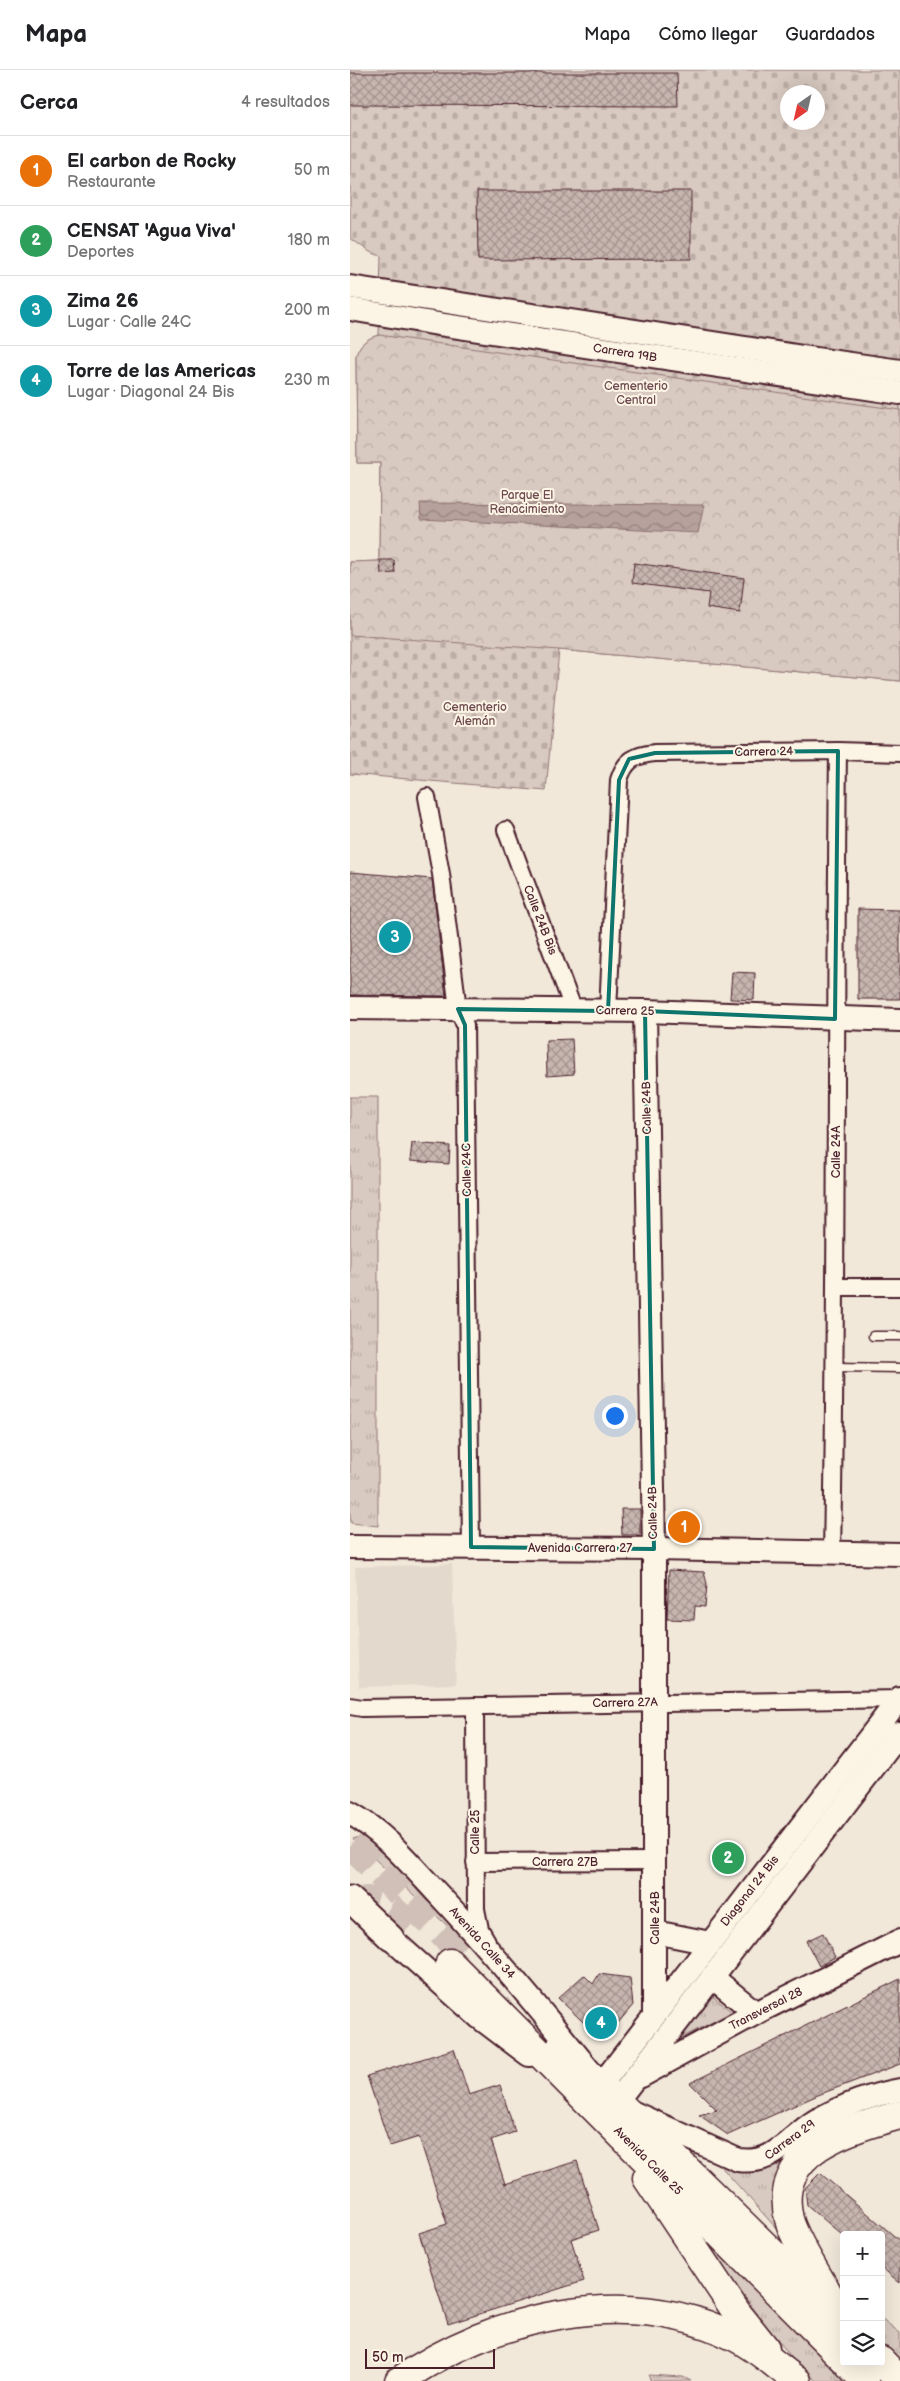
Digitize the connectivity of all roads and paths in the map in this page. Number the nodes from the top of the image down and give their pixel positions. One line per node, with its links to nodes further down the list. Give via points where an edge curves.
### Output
1 (350, 287): 3 (street, Carrera 19B)
2 (350, 309): 4 (street, Carrera 19B)
3 (900, 370)
4 (900, 393)
5 (838, 751): 6 (street, Carrera 24); 12 (street, Carrera 24, via 655,753 640,754 630,759 619,780); 14 (street, Calle 24A)
6 (900, 753)
7 (427, 797): 10 (street, Calle 24C, via 441,874)
8 (506, 830): 11 (street, Calle 24B Bis)
9 (350, 1008): 10 (street, Carrera 25)
10 (458, 1009): 11 (street, Carrera 25); 23 (street, Calle 24C, via 465,1025)
11 (574, 1011): 12 (street, Carrera 25)
12 (608, 1011): 13 (street, Carrera 25)
13 (646, 1011): 14 (street, Carrera 25); 24 (street, Calle 24B)
14 (835, 1019): 15 (street, Carrera 25); 16 (street, Calle 24A)
15 (900, 1020)
16 (836, 1287): 17 (street); 20 (street, Calle 24A)
17 (900, 1287)
18 (873, 1336): 19 (lane)
19 (900, 1336)
20 (835, 1367): 21 (lane); 25 (street, Calle 24A)
21 (900, 1368)
22 (350, 1547): 23 (street, Avenida Carrera 27)
23 (471, 1548): 24 (street, Avenida Carrera 27)
24 (654, 1549): 25 (street, Avenida Carrera 27); 28 (street, Calle 24B)
25 (832, 1554): 26 (street, Avenida Carrera 27)
26 (900, 1554)
27 (900, 1699): 28 (street, Carrera 27A); 42 (street, Diagonal 24 Bis)
28 (654, 1703): 30 (street, Carrera 27A); 35 (street, Calle 24B)
29 (350, 1706): 30 (street, Carrera 27A)
30 (475, 1706): 36 (street, Calle 25)
31 (900, 1734): 45 (street, Diagonal 24 Bis)
32 (350, 1813): 34 (street, Avenida Calle 34)
33 (350, 1824): 34 (street, via 364,1824)
34 (374, 1829): 43 (street, Avenida Calle 34)
35 (655, 1861): 36 (street, Carrera 27B); 39 (street, Calle 24B)
36 (475, 1862): 43 (street, Calle 25, via 476,1913 480,1929)
37 (350, 1899): 40 (main road)
38 (350, 1904): 40 (street)
39 (654, 1932): 42 (street); 47 (street, Calle 24B)
40 (391, 1938): 50 (street, via 480,2018)
41 (900, 1940): 46 (street, Transversal 28)
42 (710, 1943): 47 (street, Diagonal 24 Bis)
43 (494, 1954): 50 (street, Avenida Calle 34)
44 (455, 1957): 50 (highway, Avenida Calle 25)
45 (712, 1977): 46 (street); 48 (street, Diagonal 24 Bis)
46 (756, 2013): 48 (street, Transversal 28)
47 (654, 2015): 50 (street, Diagonal 24 Bis)
48 (634, 2080): 50 (street, Diagonal 24 Bis)
49 (898, 2096): 50 (street, Carrera 29, via 866,2098 828,2114 771,2157 751,2162 738,2160); 52 (highway, via 805,2156 788,2186 789,2220)
50 (609, 2104): 51 (highway, Avenida Calle 25); 53 (highway, Avenida Calle 25); 57 (highway, via 737,2313)
51 (842, 2321)
52 (843, 2321)
53 (840, 2355)
54 (851, 2366): 58 (highway)
55 (885, 2366): 59 (highway)
56 (399, 2381): 57 (highway, via 444,2353 515,2325 570,2314 631,2310 661,2313 711,2326 750,2346)
57 (797, 2381)
58 (865, 2381)
59 (900, 2381)

